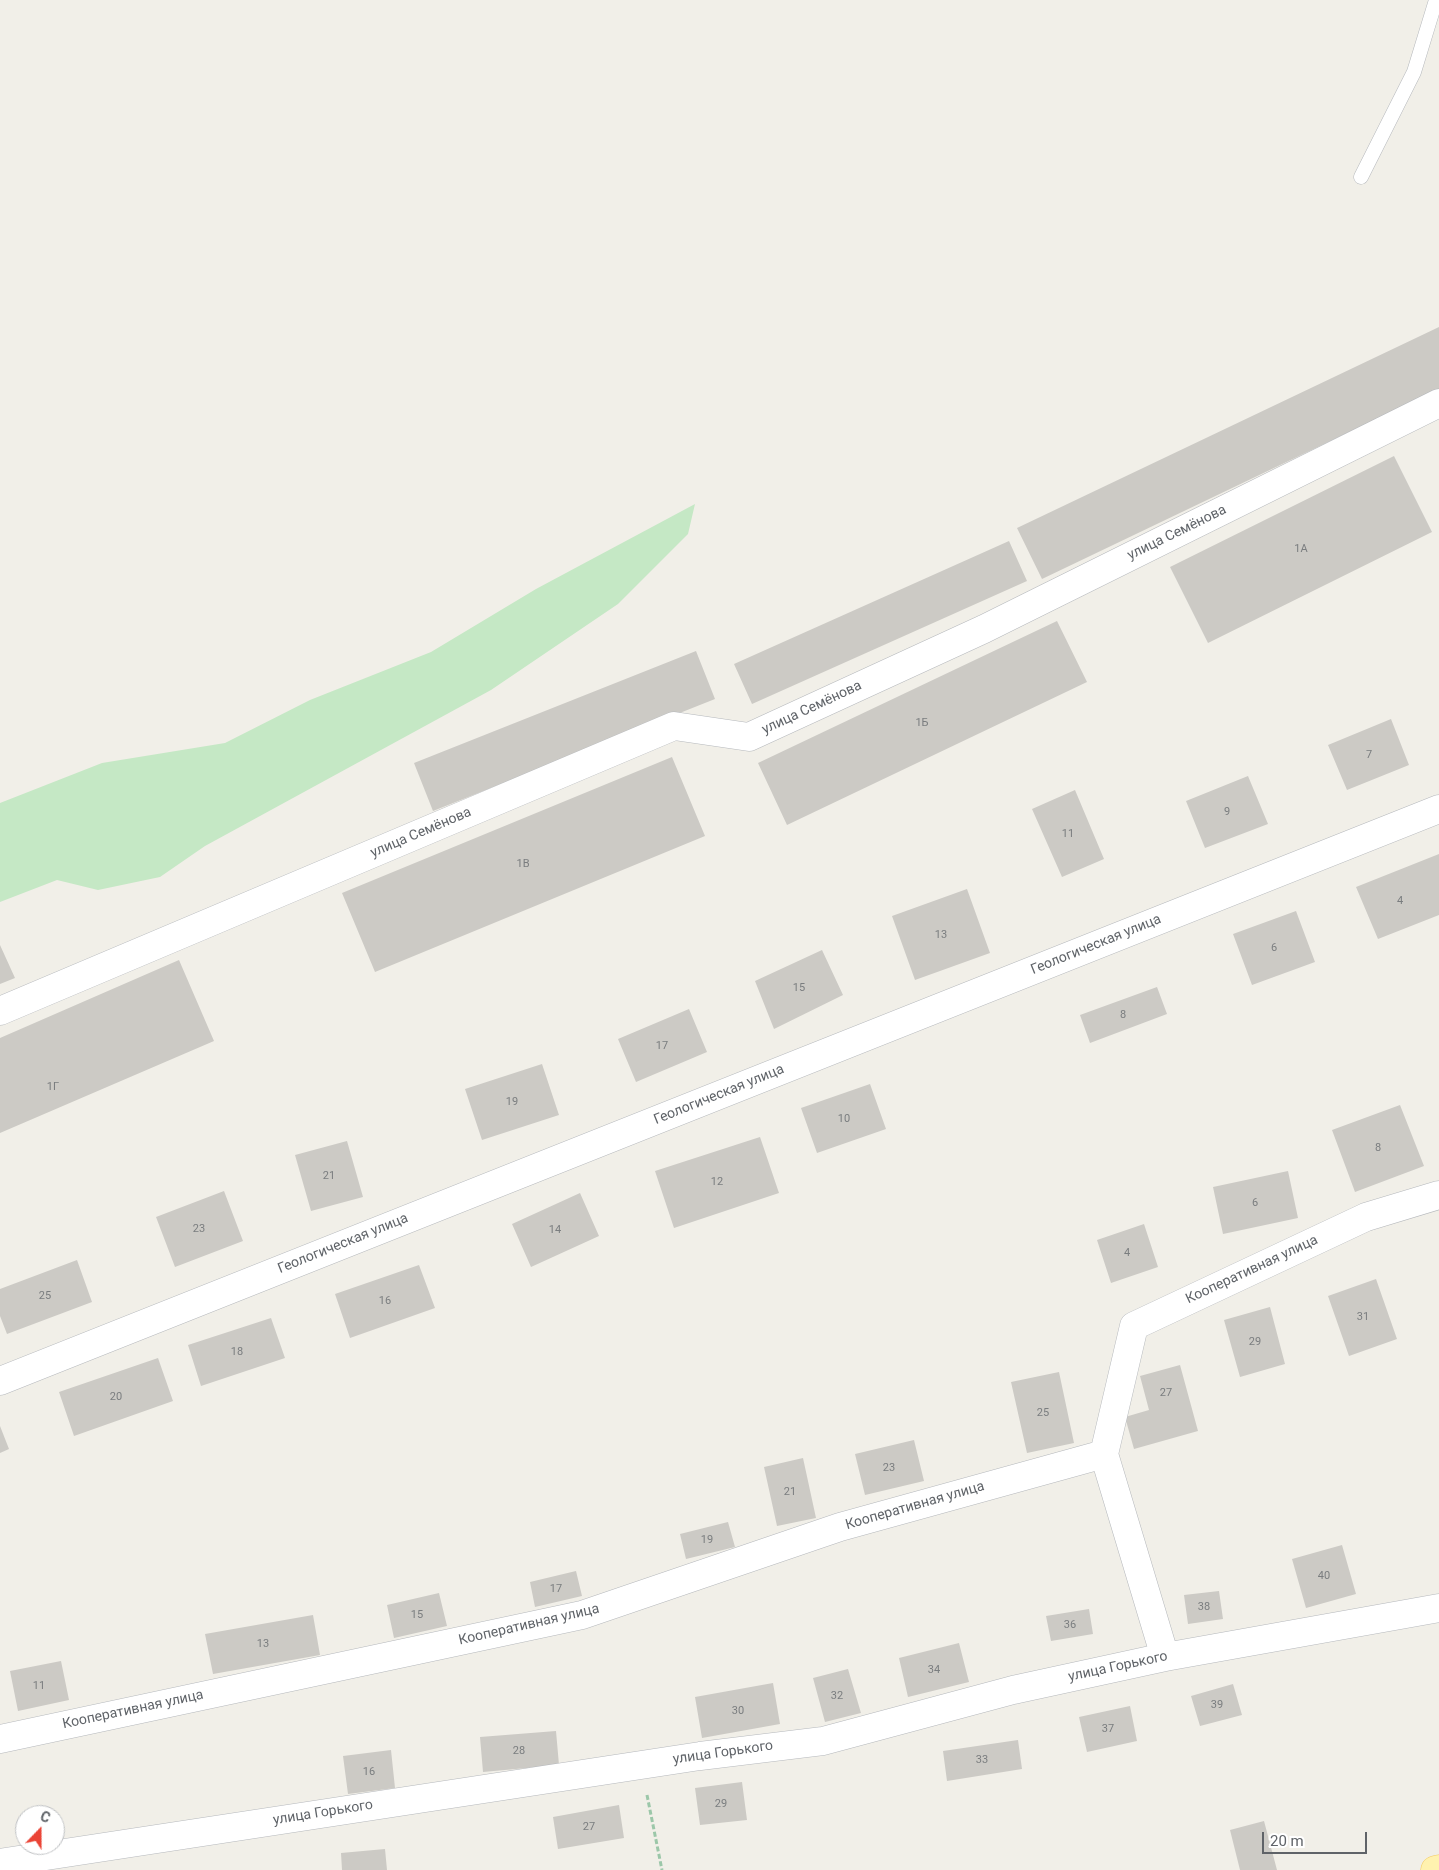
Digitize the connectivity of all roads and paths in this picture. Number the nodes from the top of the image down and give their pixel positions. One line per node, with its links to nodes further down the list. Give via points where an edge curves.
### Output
1 (1436, 0): 2 (lane, via 1414,72)
2 (1361, 177)
3 (1439, 403): 5 (street, улица Семёнова, via 984,629 749,737 674,726)
4 (1439, 809): 7 (street, Геологическая улица)
5 (0, 1012)
6 (1439, 1195): 8 (street, Кооперативная улица, via 1366,1217 1134,1326)
7 (0, 1381)
8 (1104, 1454): 10 (street, Кооперативная улица); 11 (street, Кооперативная улица, via 840,1527 582,1615)
9 (1439, 1608): 10 (street, улица Горького)
10 (1165, 1657): 12 (street, улица Горького, via 1013,1690 823,1741)
11 (0, 1739)
12 (641, 1765): 13 (street, улица Горького); 15 (path)
13 (0, 1862)
14 (1439, 1869): 16 (main road)
15 (662, 1870)
16 (1435, 1870)

